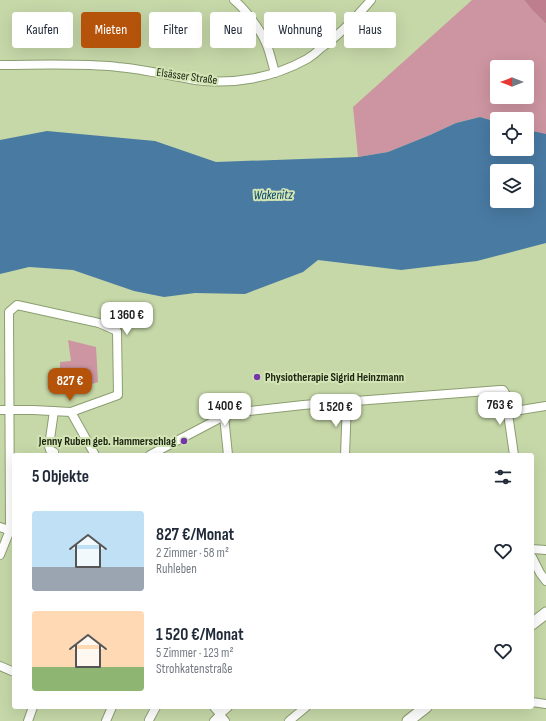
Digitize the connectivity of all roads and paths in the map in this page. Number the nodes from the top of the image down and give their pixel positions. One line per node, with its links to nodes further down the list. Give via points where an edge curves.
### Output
1 (234, 0): 4 (street, via 257,26 266,43)
2 (371, 0): 4 (street, Elsässer Straße, via 335,38 308,59)
3 (0, 65): 4 (street, Elsässer Straße, via 94,65 212,81 247,79)
4 (275, 73)
5 (347, 402): 11 (street, via 503,390); 12 (street, via 240,412); 17 (street)
6 (546, 406): 11 (street)
7 (0, 410): 8 (street)
8 (10, 410): 9 (street); 10 (street, via 9,312 17,305 99,323 117,331 118,394); 19 (street)
9 (54, 411): 10 (street); 13 (street, via 49,446)
10 (71, 412): 14 (street)
11 (508, 412): 18 (street)
12 (224, 416): 15 (street); 16 (street)
13 (54, 452)
14 (94, 453)
15 (154, 453)
16 (228, 453)
17 (345, 453)
18 (514, 453)
19 (12, 490)
20 (0, 527): 21 (street)
21 (12, 530)
22 (12, 532): 25 (street)
23 (534, 549): 24 (street)
24 (546, 550)
25 (0, 555)
26 (534, 561): 27 (street)
27 (546, 581)
28 (546, 613): 29 (main road)
29 (534, 622)
30 (0, 666): 31 (street)
31 (12, 671)
32 (534, 702): 33 (street)
33 (546, 704)
34 (33, 709): 43 (street)
35 (111, 709): 44 (street)
36 (155, 709): 42 (street)
37 (215, 709): 41 (street)
38 (227, 709): 41 (street)
39 (304, 709): 45 (street)
40 (423, 709): 46 (main road)
41 (220, 718)
42 (149, 720)
43 (28, 721)
44 (106, 721)
45 (289, 721)
46 (408, 721)

